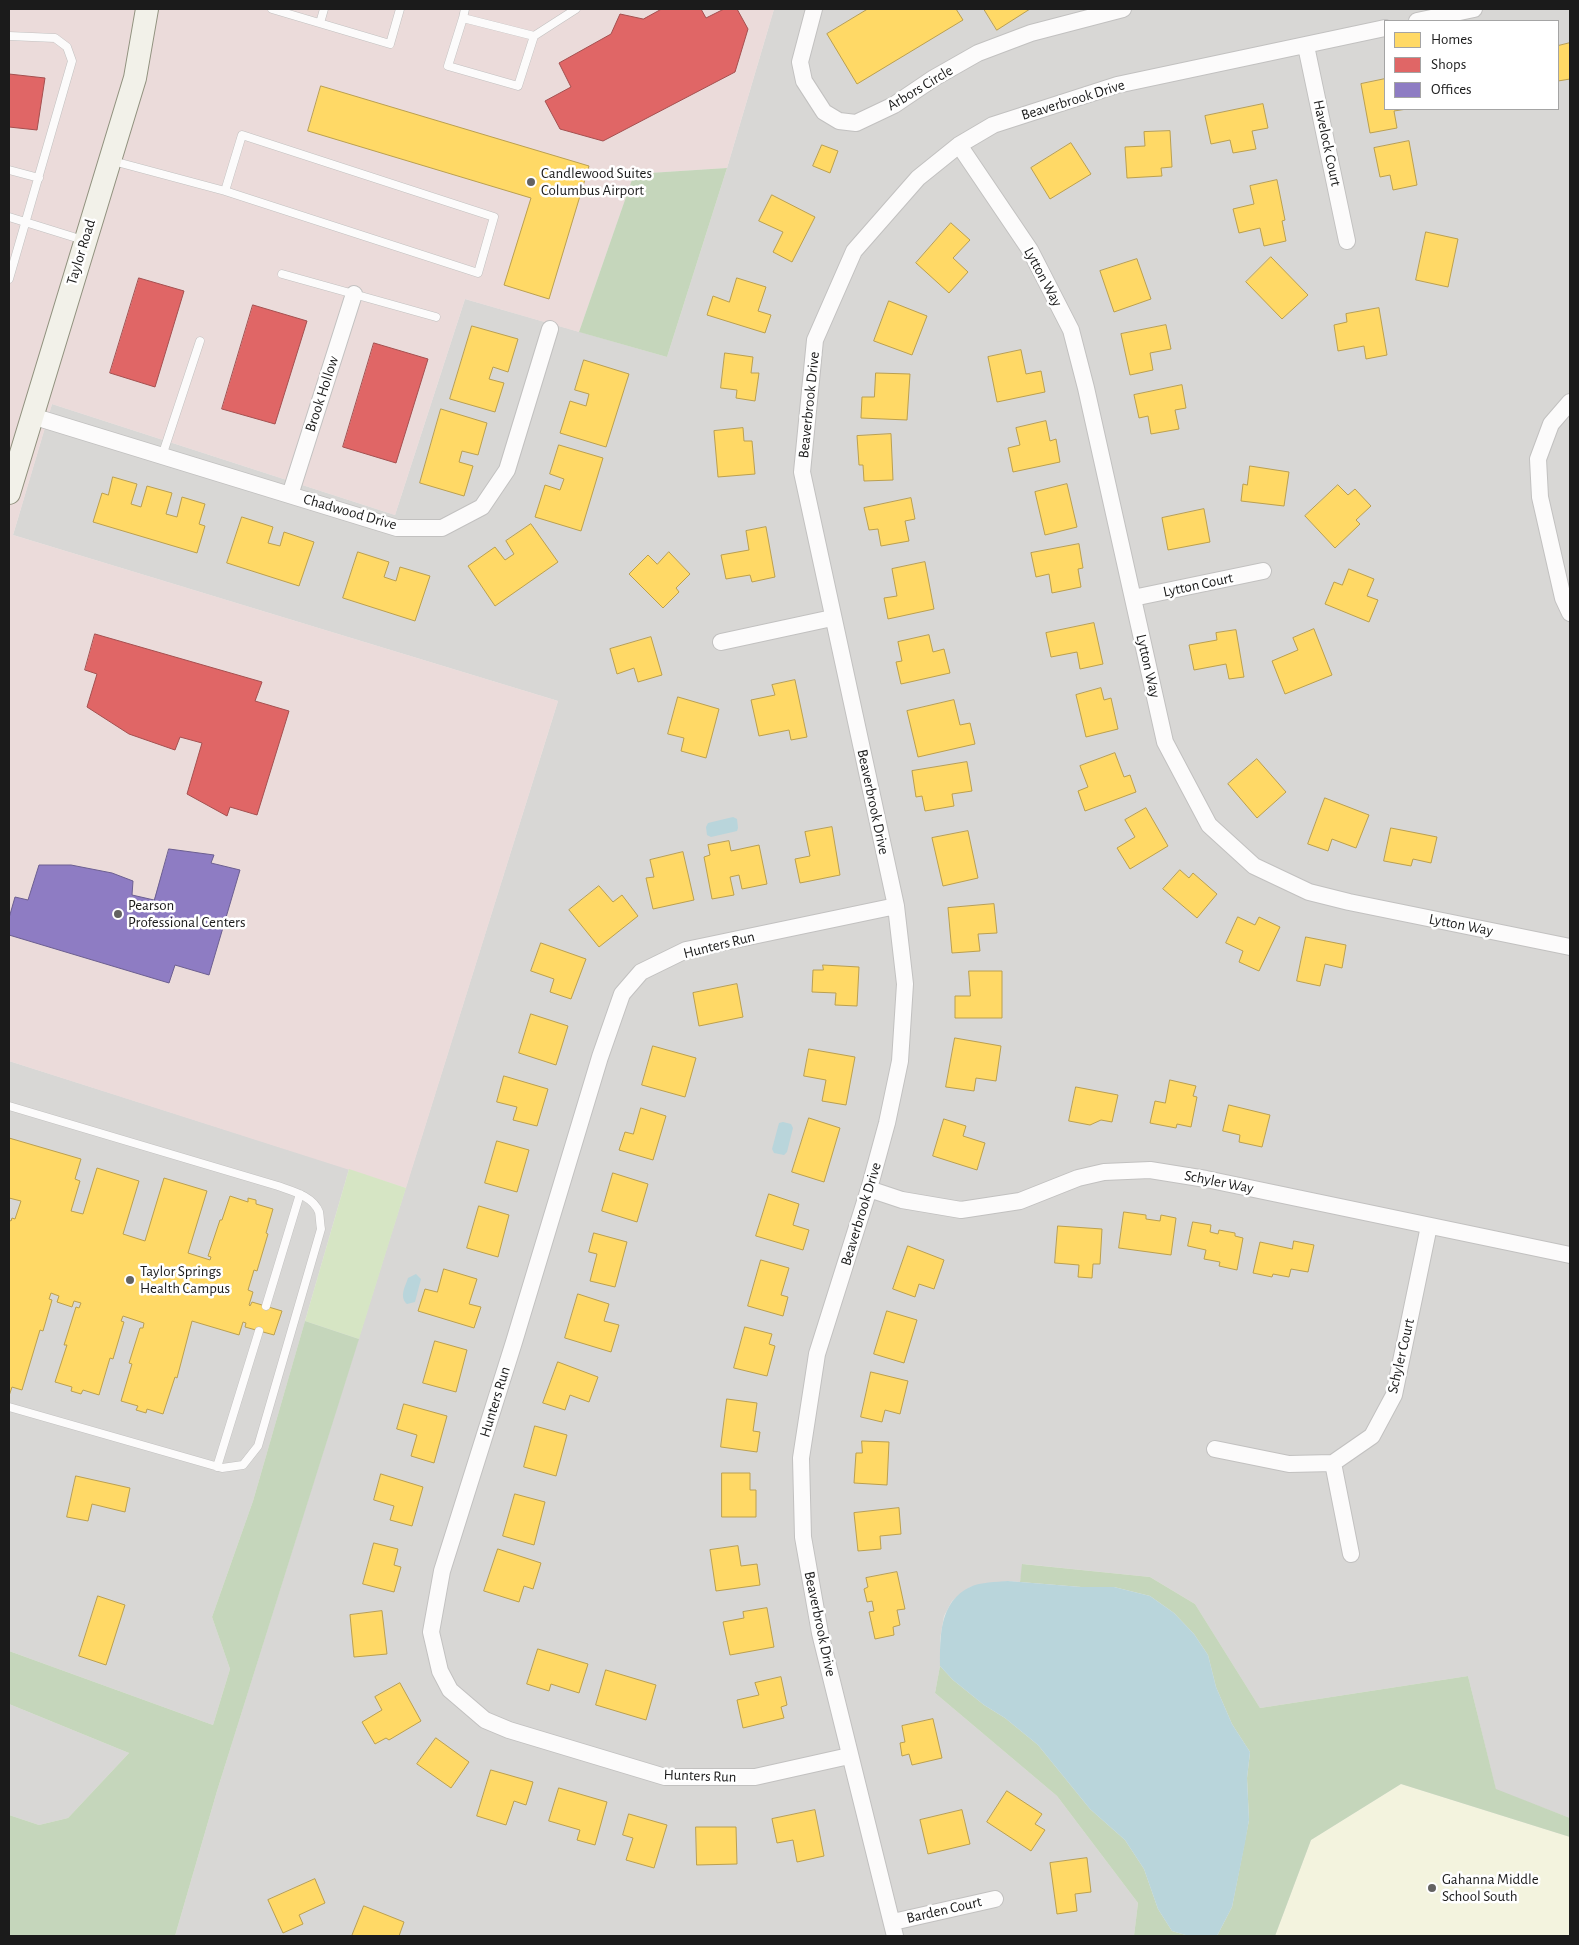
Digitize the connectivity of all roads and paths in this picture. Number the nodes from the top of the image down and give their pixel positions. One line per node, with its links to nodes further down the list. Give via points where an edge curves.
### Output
1 (147, 9): 19 (main road, Taylor Road, via 135,78)
2 (272, 9): 13 (lane)
3 (324, 9): 13 (lane)
4 (400, 9): 13 (lane, via 390,44)
5 (466, 9): 11 (lane)
6 (576, 9): 16 (lane)
7 (814, 9): 10 (street, Arbors Circle, via 800,62 804,81 824,112 839,121 856,123 894,105 978,53)
8 (1123, 9): 10 (street, Arbors Circle)
9 (1474, 9): 12 (street)
10 (1084, 13)
11 (463, 18): 16 (lane); 16 (lane, via 448,66 518,86)
12 (1422, 20)
13 (320, 23)
14 (1384, 28): 17 (street, Beaverbrook Drive)
15 (9, 36): 21 (lane, via 55,38 67,47 72,61)
16 (534, 36)
17 (1306, 46): 18 (street, Beaverbrook Drive, via 1117,86 993,125); 26 (street, Havelock Court)
18 (959, 145): 39 (street, Lytton Way, via 1030,250 1071,330); 41 (street, Beaverbrook Drive, via 918,178 854,251 816,340 802,472)
19 (109, 160): 22 (lane); 25 (main road, Taylor Road)
20 (9, 170): 21 (lane)
21 (39, 178): 24 (lane)
22 (225, 191): 22 (lane, via 478,272 494,217 242,135)
23 (9, 217): 24 (lane)
24 (26, 222): 25 (lane); 28 (lane)
25 (84, 241): 34 (main road, Taylor Road)
26 (1347, 241)
27 (282, 274): 29 (lane)
28 (9, 279)
29 (354, 294): 30 (lane); 37 (street, Brook Hollow)
30 (436, 317)
31 (550, 329): 37 (street, Chadwood Drive, via 507,470 482,507 442,528 397,528)
32 (200, 341): 35 (lane)
33 (1570, 402): 40 (street, via 1551,424 1538,459 1540,497 1563,598)
34 (32, 416): 35 (street, Chadwood Drive); 36 (main road, Taylor Road)
35 (162, 456): 37 (street, Chadwood Drive)
36 (9, 493)
37 (290, 495)
38 (1263, 571): 39 (street, Lytton Court)
39 (1133, 598): 44 (street, Lytton Way, via 1165,742 1209,825 1254,866 1309,892)
40 (1570, 613)
41 (832, 618): 42 (street); 43 (street, Beaverbrook Drive)
42 (721, 642)
43 (896, 906): 46 (street, Beaverbrook Drive, via 905,984 900,1061); 57 (street, Hunters Run, via 686,950 640,972 622,994 442,1572 431,1632 440,1671 450,1690 485,1720 665,1777 755,1777)
44 (1570, 947)
45 (9, 1106): 47 (lane)
46 (869, 1188): 48 (street, Schyler Way, via 902,1200 961,1210 1020,1201 1078,1178 1104,1172 1150,1170); 57 (street, Beaverbrook Drive, via 818,1354 801,1458 803,1537 820,1633)
47 (300, 1194): 50 (lane); 55 (lane, via 319,1211 321,1229 258,1446 243,1465)
48 (1429, 1226): 49 (street, Schyler Way); 54 (street, Schyler Court, via 1394,1395 1372,1436)
49 (1570, 1255)
50 (266, 1306)
51 (259, 1331): 55 (lane)
52 (9, 1406): 55 (lane)
53 (1215, 1449): 54 (street, via 1289,1464)
54 (1333, 1462): 56 (street)
55 (218, 1467)
56 (1351, 1554)
57 (849, 1756): 59 (street, Beaverbrook Drive)
58 (995, 1898): 59 (street, Barden Court)
59 (894, 1929)

